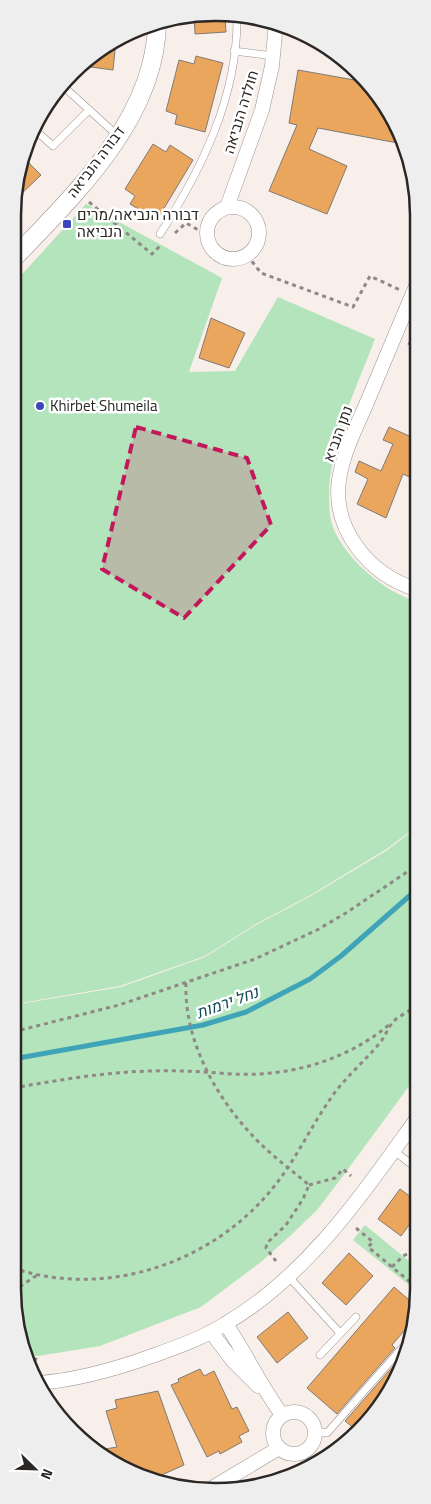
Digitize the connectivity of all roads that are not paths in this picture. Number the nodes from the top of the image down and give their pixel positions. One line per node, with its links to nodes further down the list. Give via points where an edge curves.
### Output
1 (236, 23): 4 (lane)
2 (155, 31): 9 (street, דבורה הנביאה, via 150,67 138,102)
3 (275, 31): 5 (street, חולדה הנביאה)
4 (234, 52): 5 (lane); 11 (lane, via 221,114 205,156 185,196)
5 (273, 56): 10 (street, חולדה הנביאה, via 262,110)
6 (67, 90): 7 (lane)
7 (89, 110): 8 (lane, via 52,146); 9 (lane)
8 (39, 133)
9 (119, 136): 12 (street, דבורה הנביאה)
10 (227, 207): 10 (street, via 247,210 257,222 259,239 253,250 235,259 219,255 210,246 207,234 211,218)
11 (160, 234)
12 (21, 250)
13 (410, 299): 14 (street, נתן הנביא, via 349,444 339,480 341,514 353,543 373,566)
14 (410, 587)
15 (410, 1128): 16 (street)
16 (394, 1150): 17 (lane); 18 (street, via 340,1223)
17 (410, 1163)
18 (288, 1276): 20 (street); 22 (lane)
19 (356, 1317): 22 (lane)
20 (226, 1324): 21 (street); 26 (street, via 246,1354)
21 (211, 1332): 25 (street, via 128,1365); 26 (street, via 232,1362)
22 (340, 1333): 24 (lane)
23 (399, 1352): 28 (lane, via 327,1433)
24 (320, 1355)
25 (45, 1382)
26 (264, 1391): 27 (street)
27 (282, 1416): 28 (street, via 295,1412 305,1414); 29 (street, via 273,1431)
28 (316, 1432): 29 (street, via 313,1444 303,1453 290,1454)
29 (279, 1448): 30 (street)
30 (220, 1483)

